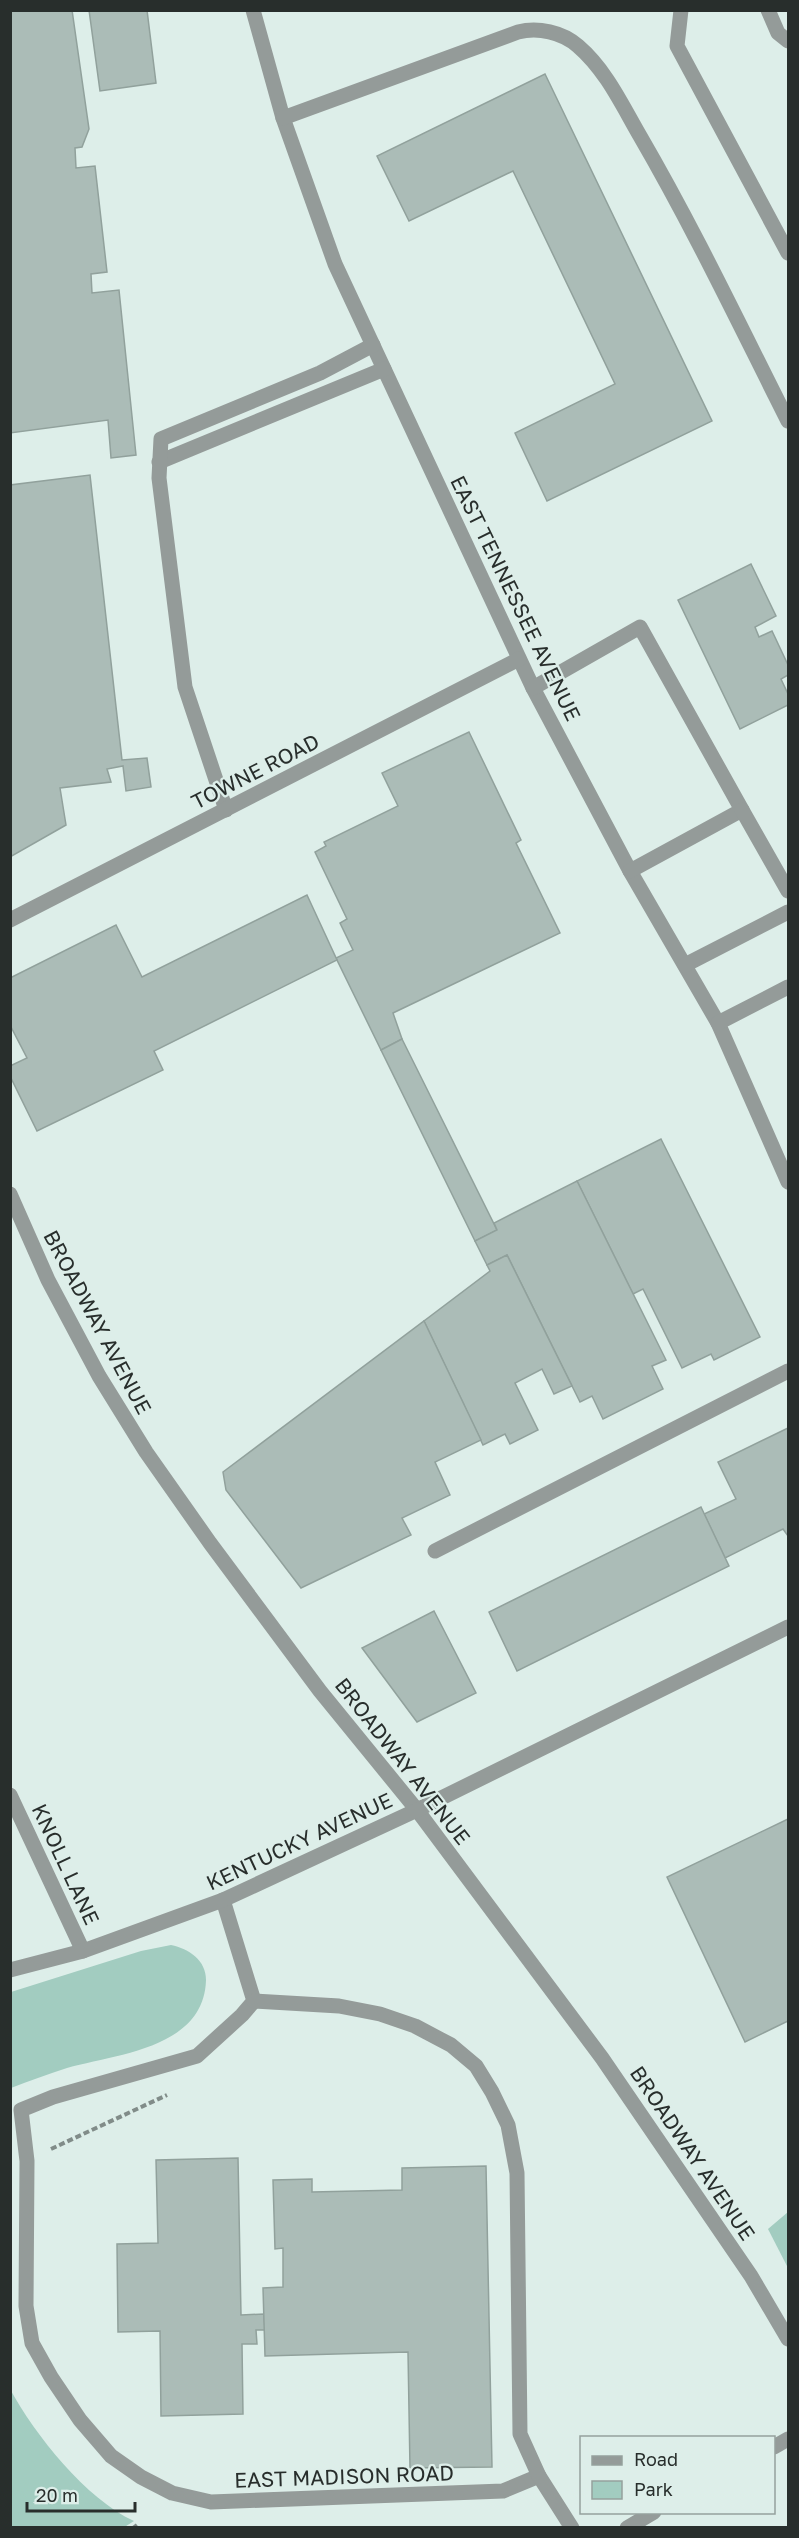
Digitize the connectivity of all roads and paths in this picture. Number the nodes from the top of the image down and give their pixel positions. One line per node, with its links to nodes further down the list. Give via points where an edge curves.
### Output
1 (253, 10): 5 (street, EAST TENNESSEE AVENUE)
2 (681, 10): 6 (street, via 677,46)
3 (768, 10): 4 (street, via 778,33)
4 (789, 41)
5 (284, 118): 7 (street, EAST TENNESSEE AVENUE, via 335,264); 9 (street, via 525,31 544,31 576,44 604,76 663,177)
6 (789, 253)
7 (373, 345): 8 (street, EAST TENNESSEE AVENUE); 10 (street, via 320,372 160,439)
8 (384, 369): 10 (street); 11 (street, EAST TENNESSEE AVENUE)
9 (789, 421)
10 (159, 462): 13 (street, via 185,687)
11 (519, 659): 12 (street, EAST TENNESSEE AVENUE); 13 (street, TOWNE ROAD)
12 (533, 688): 14 (street, via 640,627); 15 (street, EAST TENNESSEE AVENUE)
13 (226, 810): 18 (street, TOWNE ROAD)
14 (742, 810): 15 (street); 16 (street)
15 (630, 871): 19 (street, EAST TENNESSEE AVENUE)
16 (789, 891)
17 (789, 912): 19 (street)
18 (10, 920)
19 (685, 965): 21 (street, EAST TENNESSEE AVENUE)
20 (789, 987): 21 (street)
21 (718, 1023): 22 (street, EAST TENNESSEE AVENUE)
22 (789, 1182)
23 (10, 1194): 28 (street, BROADWAY AVENUE, via 58,1299 146,1452 320,1691)
24 (789, 1371): 25 (street)
25 (435, 1551)
26 (789, 1627): 28 (street, KENTUCKY AVENUE)
27 (10, 1795): 30 (street, KNOLL LANE)
28 (417, 1810): 29 (street, KENTUCKY AVENUE); 35 (street, BROADWAY AVENUE, via 602,2058 751,2276)
29 (223, 1900): 30 (street, KENTUCKY AVENUE); 32 (street)
30 (83, 1951): 31 (street, KENTUCKY AVENUE)
31 (10, 1970)
32 (254, 2001): 34 (street, EAST MADISON ROAD, via 197,2056 53,2097 21,2110); 38 (street, via 339,2006 415,2026 451,2045 476,2066 492,2092 508,2125 517,2173 520,2434)
33 (167, 2094): 34 (path)
34 (27, 2161): 38 (street, EAST MADISON ROAD, via 26,2306 32,2343 80,2420 111,2456 141,2477 172,2493 211,2502 503,2491)
35 (789, 2339)
36 (789, 2439): 37 (street)
37 (775, 2446)
38 (539, 2476): 40 (street)
39 (651, 2514): 41 (street)
40 (572, 2528)
41 (627, 2528)

